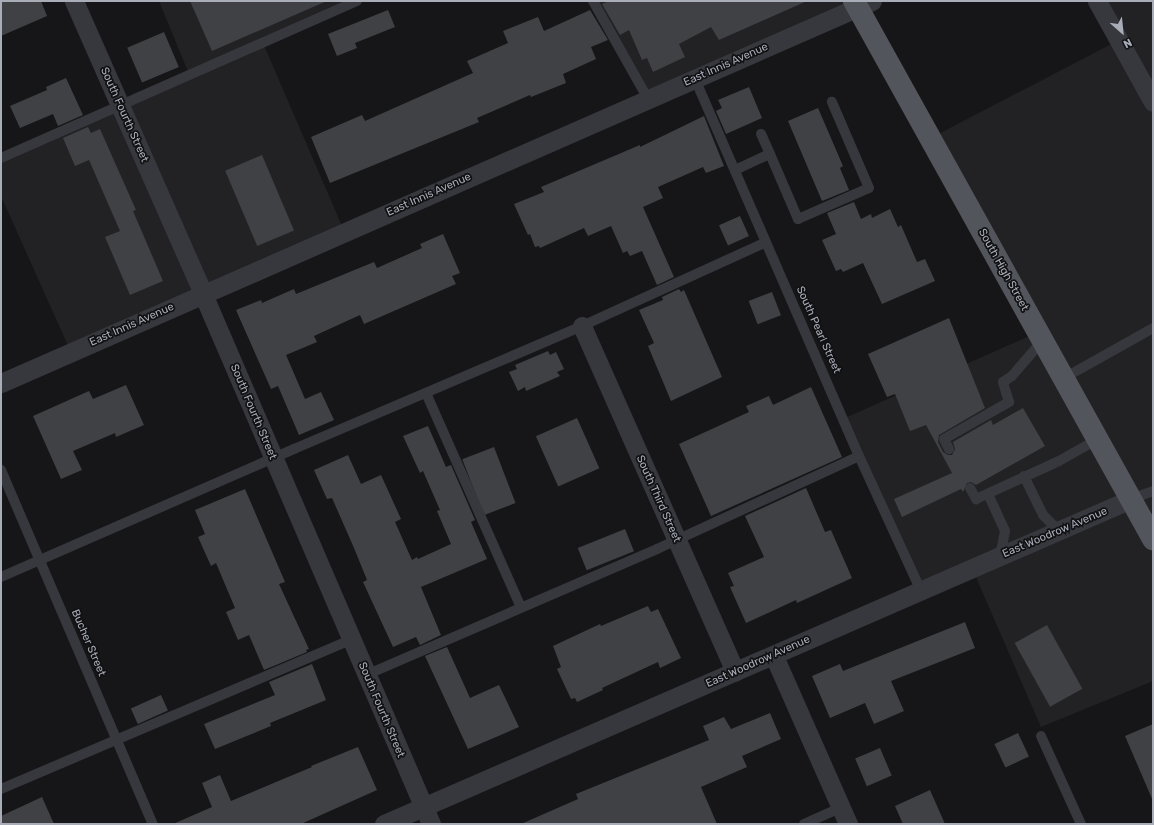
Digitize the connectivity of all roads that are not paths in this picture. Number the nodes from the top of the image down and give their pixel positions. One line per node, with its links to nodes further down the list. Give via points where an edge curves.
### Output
1 (74, 1): 10 (street, South Fourth Street)
2 (357, 1): 10 (lane)
3 (593, 1): 7 (lane)
4 (1097, 1): 9 (street)
5 (861, 3): 6 (street, East Innis Avenue); 19 (main road, South High Street)
6 (695, 79): 7 (street, East Innis Avenue); 14 (lane, South Pearl Street)
7 (648, 99): 16 (street, East Innis Avenue)
8 (832, 102): 12 (lane, via 869,188 798,219)
9 (1153, 102)
10 (120, 105): 13 (lane); 16 (street, South Fourth Street)
11 (761, 134): 12 (lane)
12 (770, 154): 14 (lane)
13 (1, 158)
14 (735, 170): 15 (lane, South Pearl Street)
15 (766, 242): 17 (lane); 25 (lane, South Pearl Street)
16 (203, 294): 21 (street, East Innis Avenue); 26 (street, South Fourth Street)
17 (582, 326): 22 (lane); 35 (street, South Third Street)
18 (1153, 328): 20 (lane)
19 (1043, 340): 20 (main road, South High Street); 24 (lane, via 1012,376 1003,382 1009,402 944,439)
20 (1064, 378): 23 (main road, South High Street)
21 (1, 383)
22 (426, 393): 26 (lane); 40 (lane)
23 (1098, 439): 28 (lane, via 1059,461); 32 (main road, South High Street)
24 (949, 449)
25 (860, 456): 35 (lane); 39 (lane, South Pearl Street)
26 (273, 458): 37 (lane); 41 (street, South Fourth Street)
27 (1, 470): 37 (lane, Bucher Street)
28 (1024, 476): 31 (lane); 33 (lane, via 1043,515)
29 (970, 488): 31 (lane, via 976,499)
30 (1153, 491): 32 (lane)
31 (988, 494): 36 (lane, via 1005,531)
32 (1131, 499): 33 (street, East Woodrow Avenue); 34 (main road, South High Street)
33 (1059, 531): 36 (street, East Woodrow Avenue)
34 (1153, 539)
35 (677, 540): 40 (lane); 43 (street, South Third Street)
36 (1000, 556): 39 (street, East Woodrow Avenue)
37 (39, 560): 38 (lane); 46 (lane, Bucher Street)
38 (1, 577)
39 (921, 591): 42 (street, East Woodrow Avenue)
40 (521, 607): 44 (lane)
41 (351, 640): 44 (street, South Fourth Street); 46 (lane)
42 (774, 656): 43 (street, East Woodrow Avenue); 49 (street)
43 (735, 672): 48 (street, East Woodrow Avenue)
44 (366, 675): 48 (street, South Fourth Street)
45 (1041, 736): 54 (lane)
46 (116, 740): 47 (lane); 50 (lane, Bucher Street)
47 (1, 789)
48 (423, 807): 51 (street, East Woodrow Avenue); 52 (street, South Fourth Street)
49 (844, 816): 53 (lane)
50 (153, 824)
51 (384, 824)
52 (430, 824)
53 (804, 824)
54 (1081, 824)

